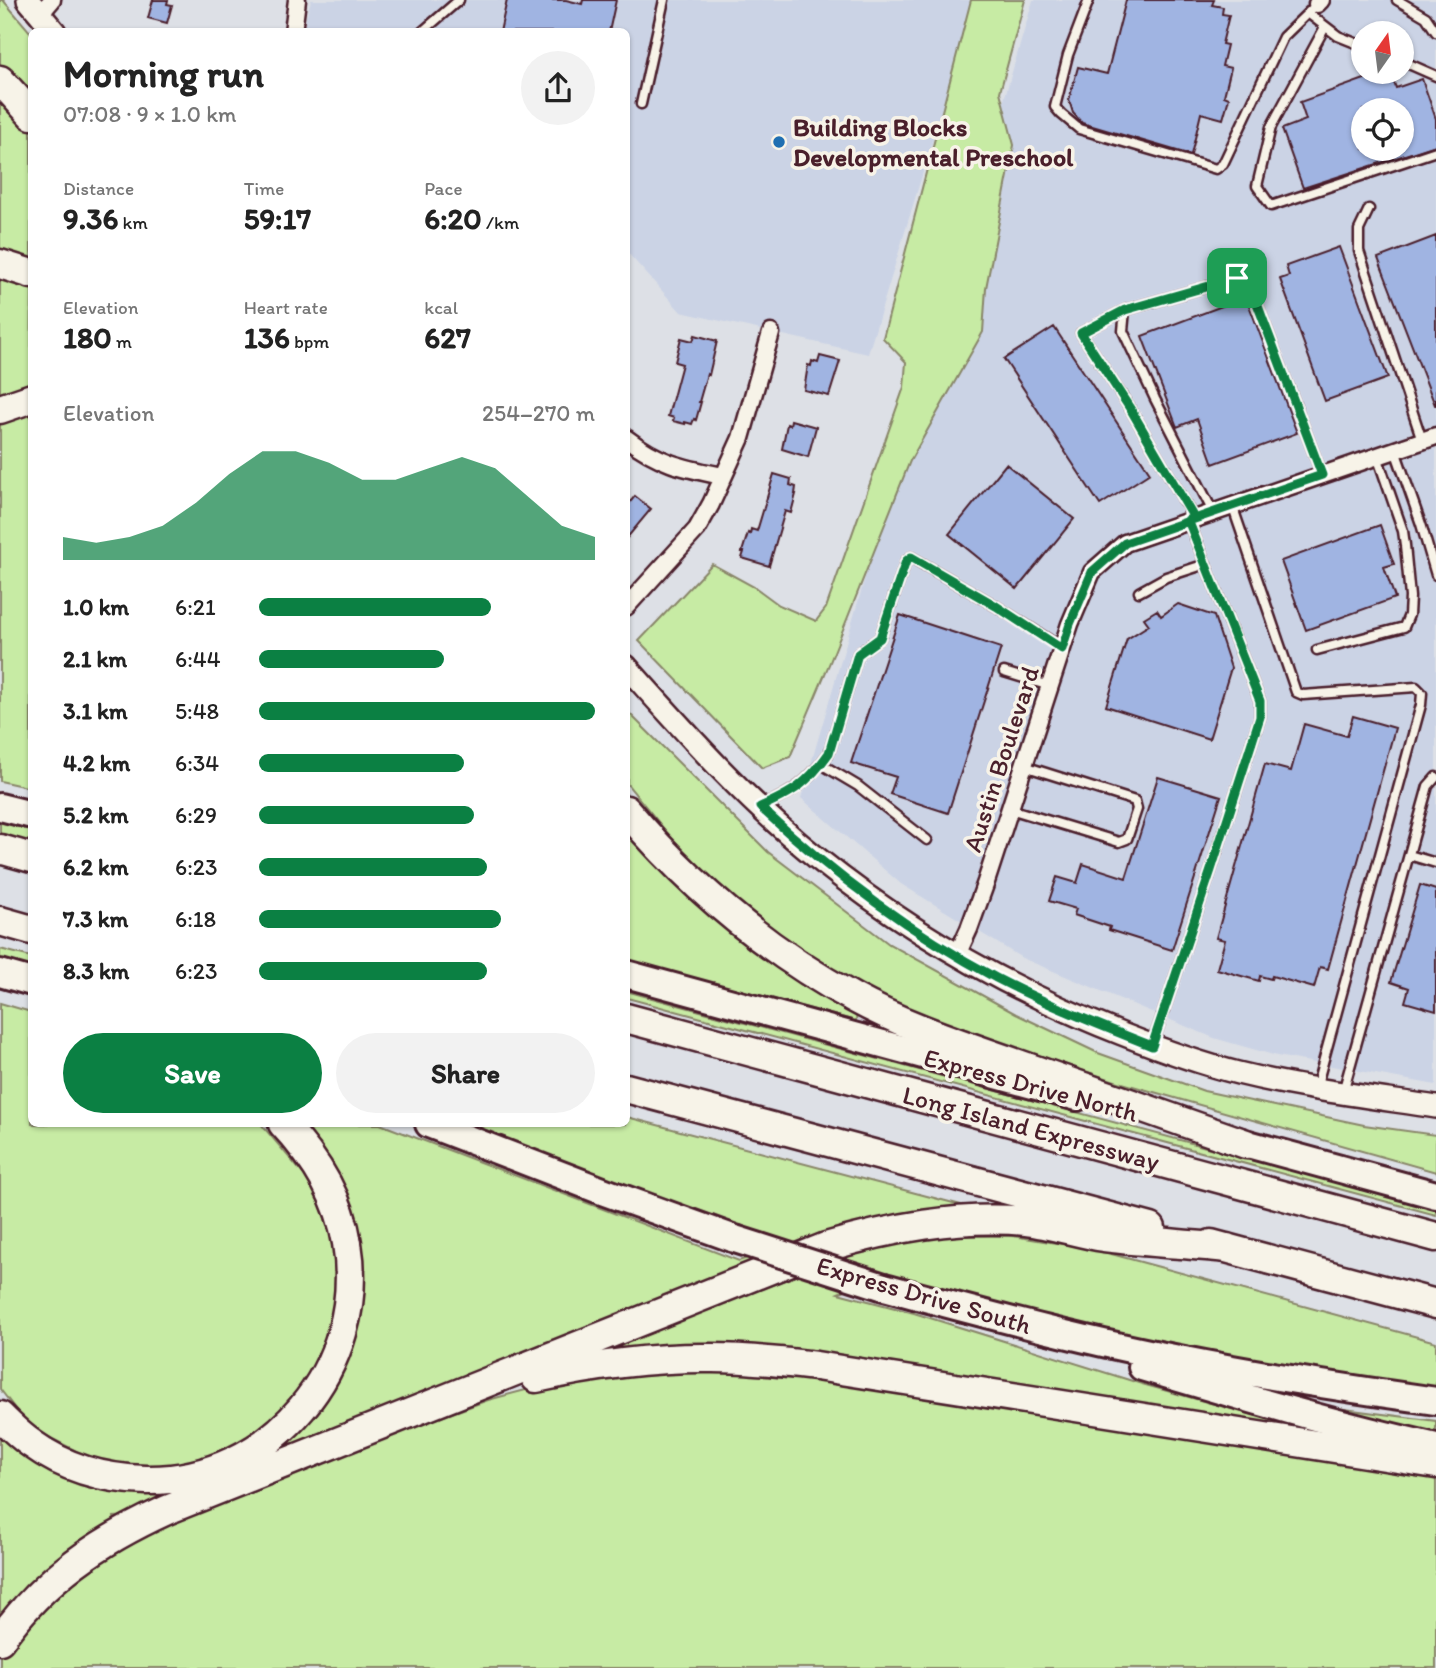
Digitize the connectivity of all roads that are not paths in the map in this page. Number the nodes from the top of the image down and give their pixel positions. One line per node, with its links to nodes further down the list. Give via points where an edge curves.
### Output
1 (297, 0): 10 (street)
2 (459, 0): 11 (lane)
3 (664, 0): 17 (lane)
4 (1089, 0): 6 (lane, via 1055,107 1079,129 1216,169 1223,164 1283,37)
5 (1397, 0): 12 (lane, via 1426,18)
6 (1315, 4): 8 (lane)
7 (40, 5): 9 (main road)
8 (1325, 27): 13 (lane); 19 (lane, via 1271,127 1257,186 1271,206)
9 (53, 28)
10 (294, 28)
11 (427, 28)
12 (1436, 32)
13 (1351, 41)
14 (1414, 66): 15 (lane)
15 (1436, 76)
16 (0, 80): 18 (highway)
17 (641, 104)
18 (28, 111)
19 (1436, 151)
20 (1369, 209): 27 (lane, via 1359,230 1359,251)
21 (0, 264): 22 (highway)
22 (28, 273)
23 (1125, 310): 31 (lane, via 1237,278 1250,285); 34 (lane, via 1123,331); 35 (lane, via 1081,333 1131,410)
24 (771, 333): 32 (street, via 741,438)
25 (28, 399): 26 (highway)
26 (0, 409)
27 (1429, 438): 29 (street, Austin Boulevard)
28 (630, 441): 32 (street, via 679,467)
29 (1395, 450): 30 (street, Austin Boulevard); 37 (lane)
30 (1377, 456): 31 (street, Austin Boulevard); 41 (lane, via 1402,531 1409,615 1404,627)
31 (1322, 475): 33 (street, Austin Boulevard)
32 (723, 476): 39 (street, via 697,529)
33 (1232, 505): 34 (street, Austin Boulevard); 67 (lane, via 1296,692 1416,687 1422,693)
34 (1213, 512): 35 (street, Austin Boulevard)
35 (1191, 519): 36 (lane); 40 (street, Austin Boulevard, via 1125,543 1092,572)
36 (1206, 564): 38 (lane); 65 (lane, via 1260,701 1260,717)
37 (1436, 575)
38 (1139, 592)
39 (630, 603)
40 (1062, 649): 44 (street, Austin Boulevard); 45 (lane, via 911,557 880,638 858,654 829,753)
41 (1317, 650)
42 (630, 670): 49 (main road)
43 (1004, 672): 44 (lane)
44 (1050, 686): 46 (street, Austin Boulevard)
45 (821, 764): 49 (lane, via 799,787); 53 (lane, via 858,786)
46 (1024, 766): 50 (street, Austin Boulevard); 50 (lane, via 1135,801 1127,839 1119,842)
47 (1436, 777): 55 (lane, via 1428,786)
48 (0, 807): 51 (highway)
49 (760, 807): 60 (main road, via 853,886)
50 (1010, 809): 60 (street, Austin Boulevard)
51 (28, 814)
52 (630, 814): 72 (highway, via 728,913 785,956 856,999 917,1027)
53 (927, 840)
54 (0, 849): 56 (highway)
55 (1409, 855): 57 (lane); 68 (lane)
56 (28, 857)
57 (1436, 863)
58 (0, 921): 59 (highway)
59 (28, 929)
60 (957, 955): 65 (main road, via 1049,1003)
61 (0, 973): 63 (highway)
62 (630, 975): 72 (highway, Express Drive North)
63 (28, 981)
64 (630, 1019): 74 (highway, Long Island Expressway)
65 (1152, 1046): 67 (main road, via 1236,1072)
66 (630, 1089): 75 (highway)
67 (1316, 1089): 68 (main road)
68 (1343, 1093): 69 (main road)
69 (1436, 1107)
70 (286, 1127): 80 (highway, via 307,1151 333,1196 348,1243 350,1267 348,1311 336,1352 302,1410 265,1443 223,1466 154,1480 109,1477 69,1465 32,1444)
71 (437, 1127): 77 (highway, Express Drive South, bridge, via 735,1239 884,1287)
72 (1246, 1144): 73 (highway, Express Drive North)
73 (1436, 1195)
74 (1436, 1237)
75 (1227, 1248): 76 (highway); 79 (highway, via 1102,1236 1026,1221 926,1224 876,1233 804,1255)
76 (1436, 1304)
77 (1008, 1320): 78 (highway, Express Drive South, via 1234,1370); 81 (highway, via 1166,1375)
78 (1436, 1401)
79 (415, 1412): 82 (highway, via 589,1367 679,1358 747,1359); 83 (highway, via 120,1533 53,1580)
80 (0, 1416)
81 (1436, 1447)
82 (1436, 1464)
83 (0, 1640)

